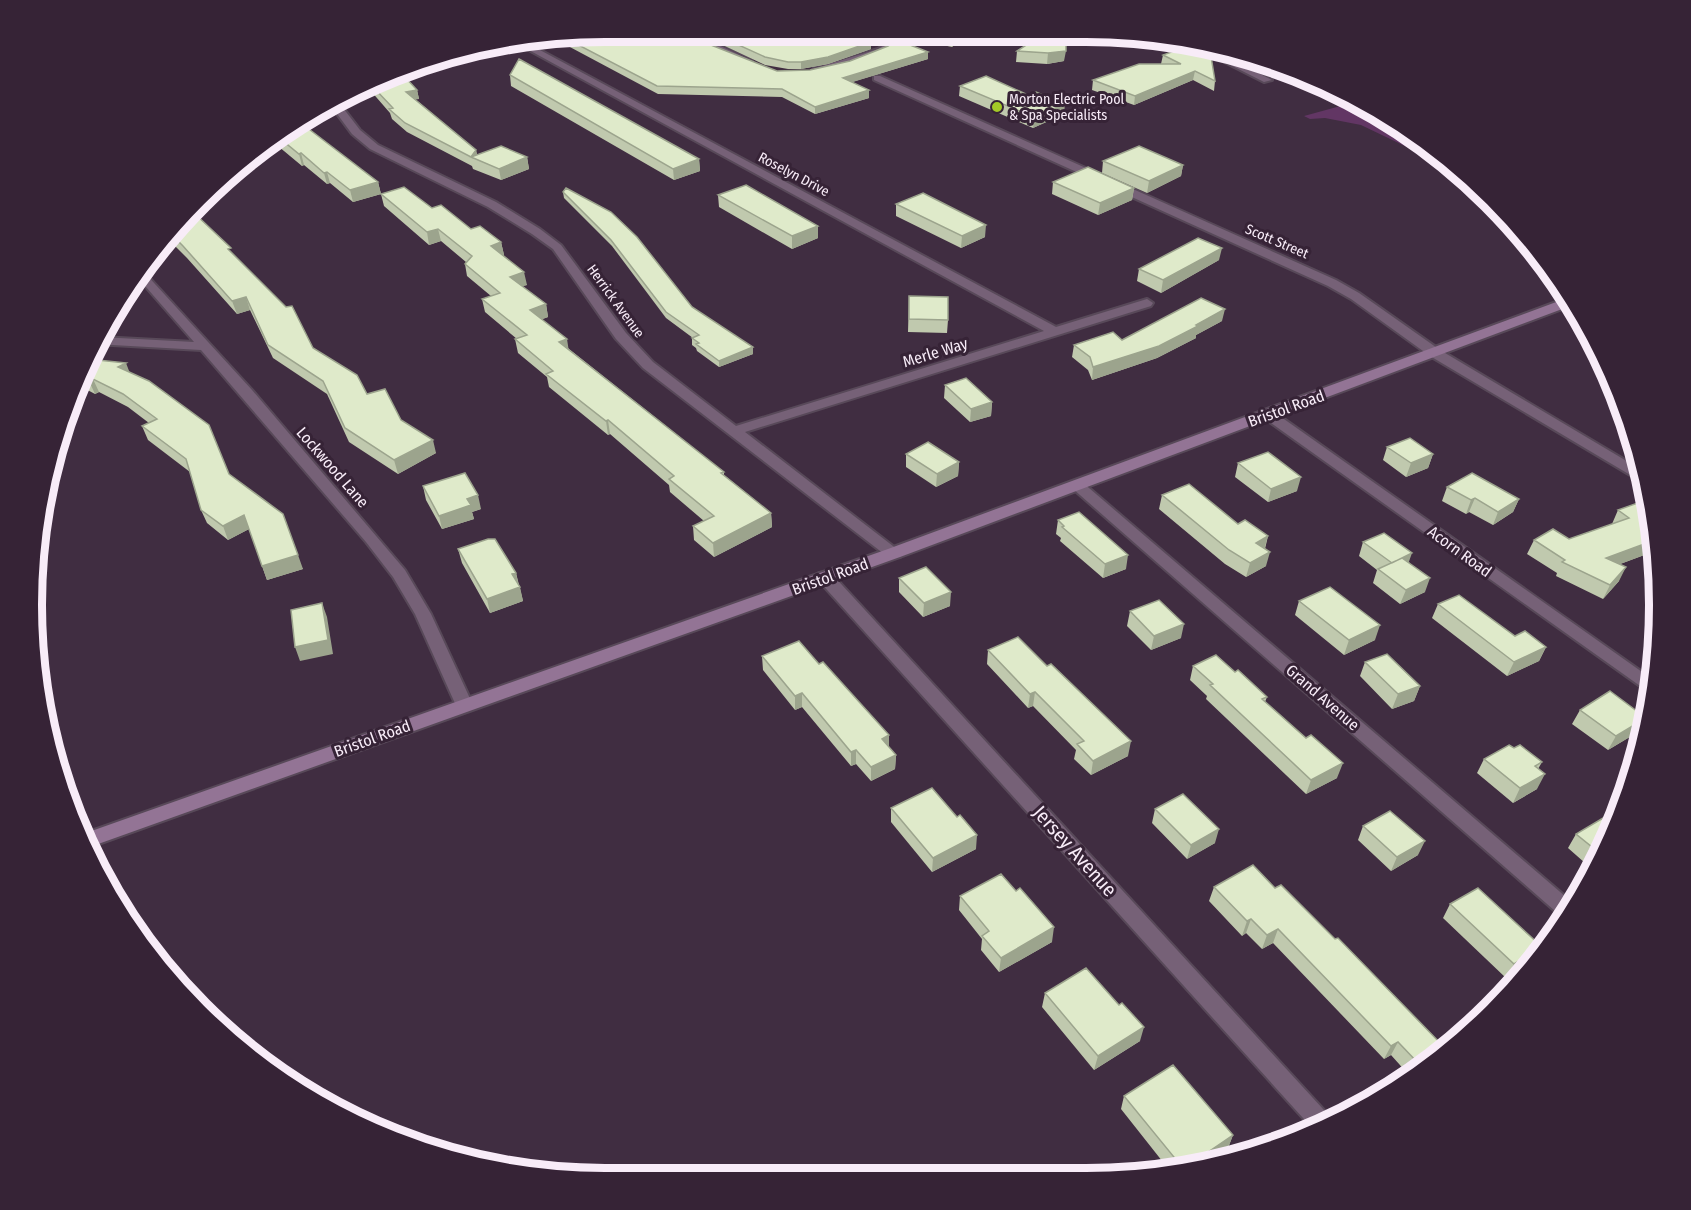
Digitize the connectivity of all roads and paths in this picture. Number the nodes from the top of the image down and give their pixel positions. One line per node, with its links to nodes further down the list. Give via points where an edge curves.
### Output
1 (706, 42): 7 (street)
2 (895, 42): 4 (street)
3 (869, 43): 4 (street)
4 (888, 47): 8 (street)
5 (528, 48): 15 (street, Roselyn Drive)
6 (1226, 60): 10 (street)
7 (758, 66)
8 (816, 70)
9 (877, 78): 18 (street, Scott Street, via 1309,271 1355,296)
10 (1267, 80)
11 (338, 109): 20 (street, Herrick Avenue, via 374,147 519,219 545,236 633,350)
12 (146, 279): 17 (street, Lockwood Lane)
13 (1147, 303): 15 (street, Merle Way)
14 (1562, 304): 18 (main road, Bristol Road)
15 (1055, 332): 20 (street, Merle Way)
16 (107, 341): 17 (street)
17 (204, 346): 26 (street, Lockwood Lane, via 399,574 423,614)
18 (1435, 353): 19 (main road, Bristol Road); 21 (street, Scott Street)
19 (1269, 415): 22 (main road, Bristol Road); 25 (street, Acorn Road)
20 (734, 431): 23 (street, Herrick Avenue)
21 (1633, 470)
22 (1077, 485): 23 (main road, Bristol Road); 28 (street, Grand Avenue)
23 (894, 553): 24 (main road, Bristol Road)
24 (825, 577): 26 (main road, Bristol Road); 29 (street, Jersey Avenue)
25 (1643, 682)
26 (464, 705): 27 (main road, Bristol Road)
27 (93, 837)
28 (1562, 906)
29 (1318, 1117)

